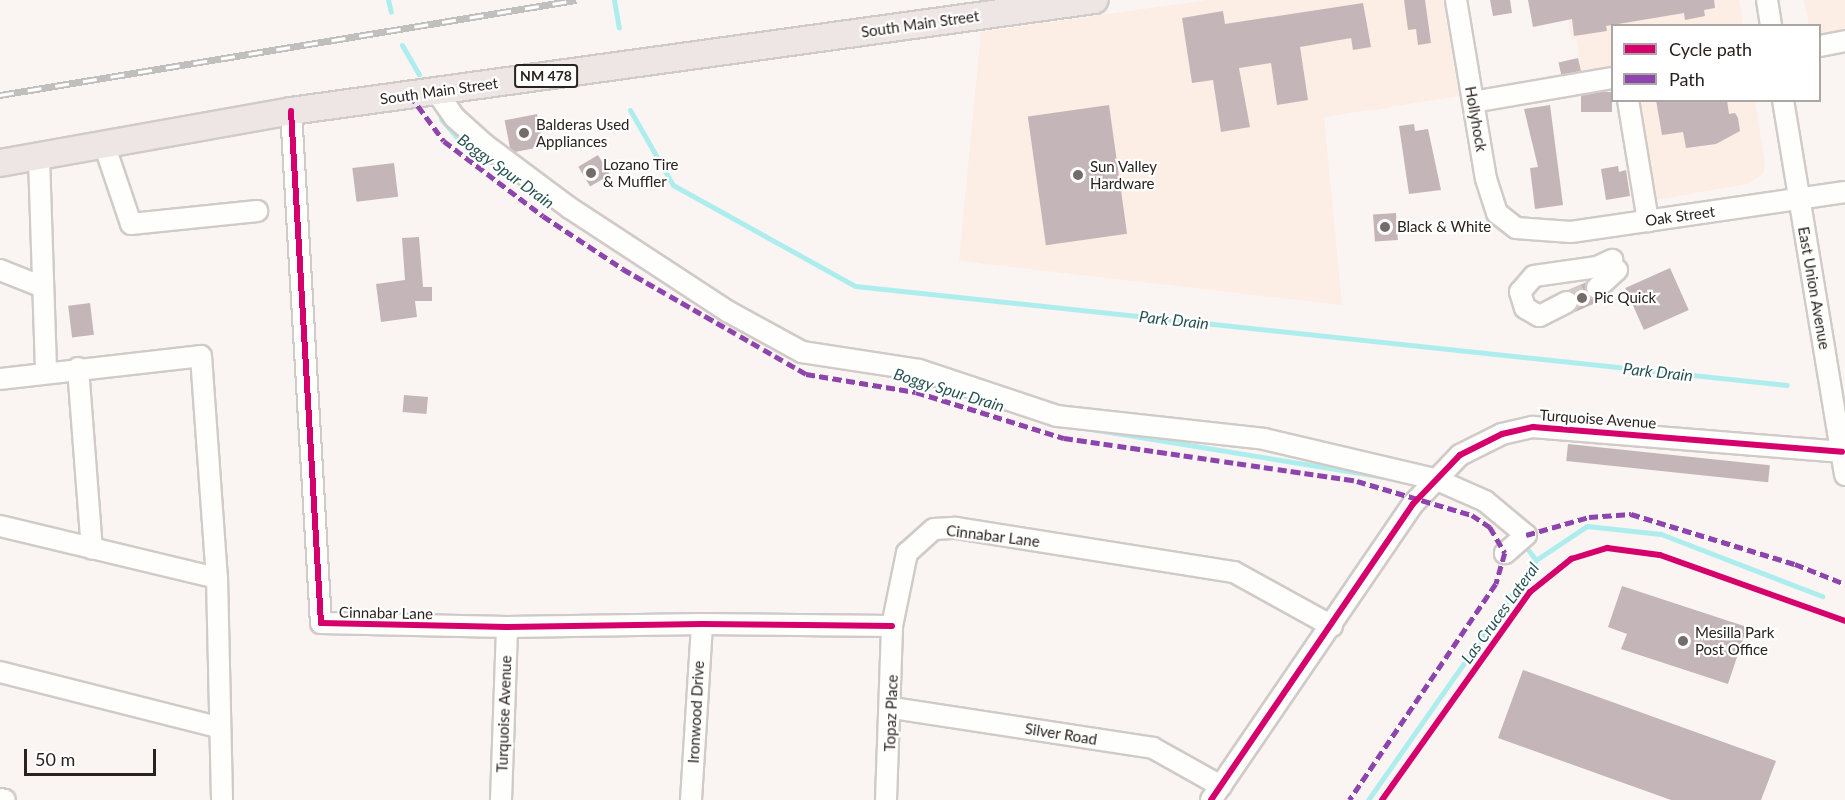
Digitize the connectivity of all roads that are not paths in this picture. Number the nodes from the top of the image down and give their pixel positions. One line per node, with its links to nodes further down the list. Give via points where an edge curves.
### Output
1 (1094, 0): 8 (main road, South Main Street / NM 478)
2 (1455, 0): 9 (street, Hollyhock)
3 (1767, 0): 4 (street)
4 (1771, 24)
5 (1845, 41): 6 (street)
6 (1821, 46)
7 (1611, 78): 9 (street)
8 (436, 92): 12 (main road, South Main Street / NM 478); 30 (street, via 454,117 484,144 570,208 729,312 802,352 919,370 1057,416 1264,439)
9 (1473, 102): 20 (street, Hollyhock, via 1486,179 1497,213)
10 (1628, 102): 19 (street)
11 (1783, 102): 17 (street, East Union Avenue)
12 (291, 111): 13 (main road, South Main Street / NM 478); 38 (street, Cinnabar Lane, via 321,623)
13 (105, 147): 14 (main road, South Main Street / NM 478); 18 (street, via 130,224)
14 (39, 158): 15 (main road, South Main Street / NM 478); 22 (street)
15 (0, 163)
16 (1845, 192): 17 (street, Oak Street)
17 (1799, 199): 19 (street, Oak Street); 28 (street, East Union Avenue)
18 (257, 212)
19 (1648, 221): 20 (street, Oak Street, via 1571,232)
20 (1516, 228)
21 (0, 270): 22 (street)
22 (43, 287): 26 (street)
23 (1597, 288): 24 (street, via 1614,265 1534,276 1520,292 1525,308 1539,316)
24 (1567, 302)
25 (78, 368): 26 (street); 32 (street); 34 (street, via 201,356)
26 (46, 373): 27 (street)
27 (0, 379)
28 (1842, 452): 29 (street, East Union Avenue); 30 (street, Turquoise Avenue, via 1533,427 1502,434 1460,455)
29 (1845, 475)
30 (1435, 479): 33 (street, via 1485,501 1526,535); 37 (street, Turquoise Avenue, via 1413,504)
31 (0, 525): 32 (street)
32 (92, 548): 34 (street)
33 (1504, 553)
34 (217, 578): 41 (street)
35 (702, 624): 36 (street, Cinnabar Lane); 38 (street, Cinnabar Lane); 47 (street, Ironwood Drive)
36 (892, 626): 37 (street, Cinnabar Lane, via 907,553 934,529 956,528 1234,572); 40 (street, Topaz Place)
37 (1332, 626): 42 (street, Turquoise Avenue)
38 (507, 627): 46 (street, Turquoise Avenue)
39 (0, 672): 41 (street)
40 (892, 708): 42 (street, Silver Road, via 1153,748); 48 (street, Topaz Place)
41 (218, 727): 45 (street)
42 (1216, 793)
43 (0, 799): 44 (street)
44 (5, 800)
45 (222, 800)
46 (501, 800)
47 (691, 800)
48 (886, 800)

